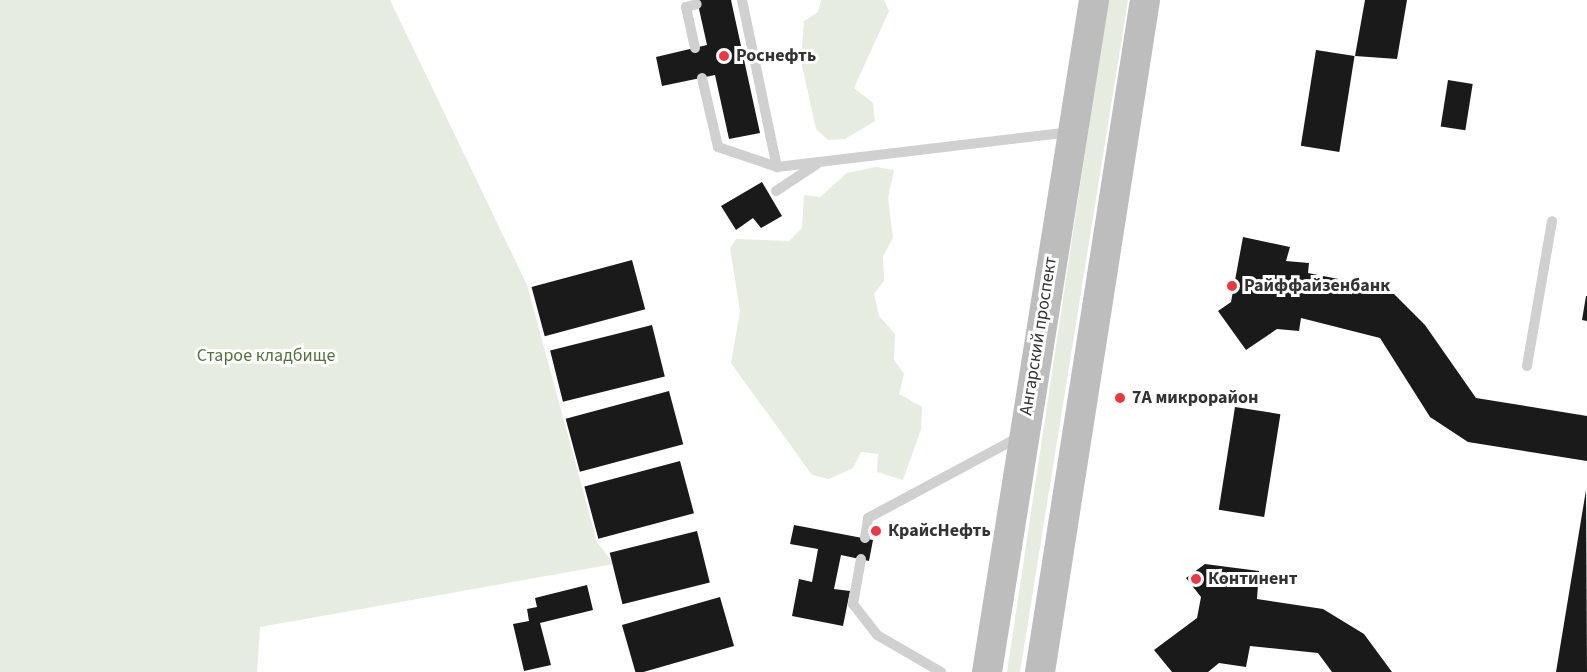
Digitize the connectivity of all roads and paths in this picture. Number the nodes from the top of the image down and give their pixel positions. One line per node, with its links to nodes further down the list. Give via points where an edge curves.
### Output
1 (742, 0): 11 (lane, via 742,26 752,74)
2 (1094, 0): 9 (street, Ангарский проспект)
3 (1145, 0): 20 (street)
4 (698, 4): 5 (lane, via 686,7 694,42)
5 (704, 34)
6 (716, 82): 8 (lane, via 703,81)
7 (723, 112): 8 (lane)
8 (711, 115): 11 (lane, via 718,147)
9 (1070, 132): 10 (lane); 15 (street, Ангарский проспект)
10 (819, 162): 11 (lane); 12 (lane)
11 (777, 167)
12 (776, 191)
13 (1552, 221): 14 (lane)
14 (1527, 366)
15 (1024, 435): 16 (lane, via 868,518); 19 (street, Ангарский проспект)
16 (865, 538)
17 (861, 559): 18 (lane, via 853,604 877,635)
18 (941, 672)
19 (987, 672)
20 (1040, 672)

